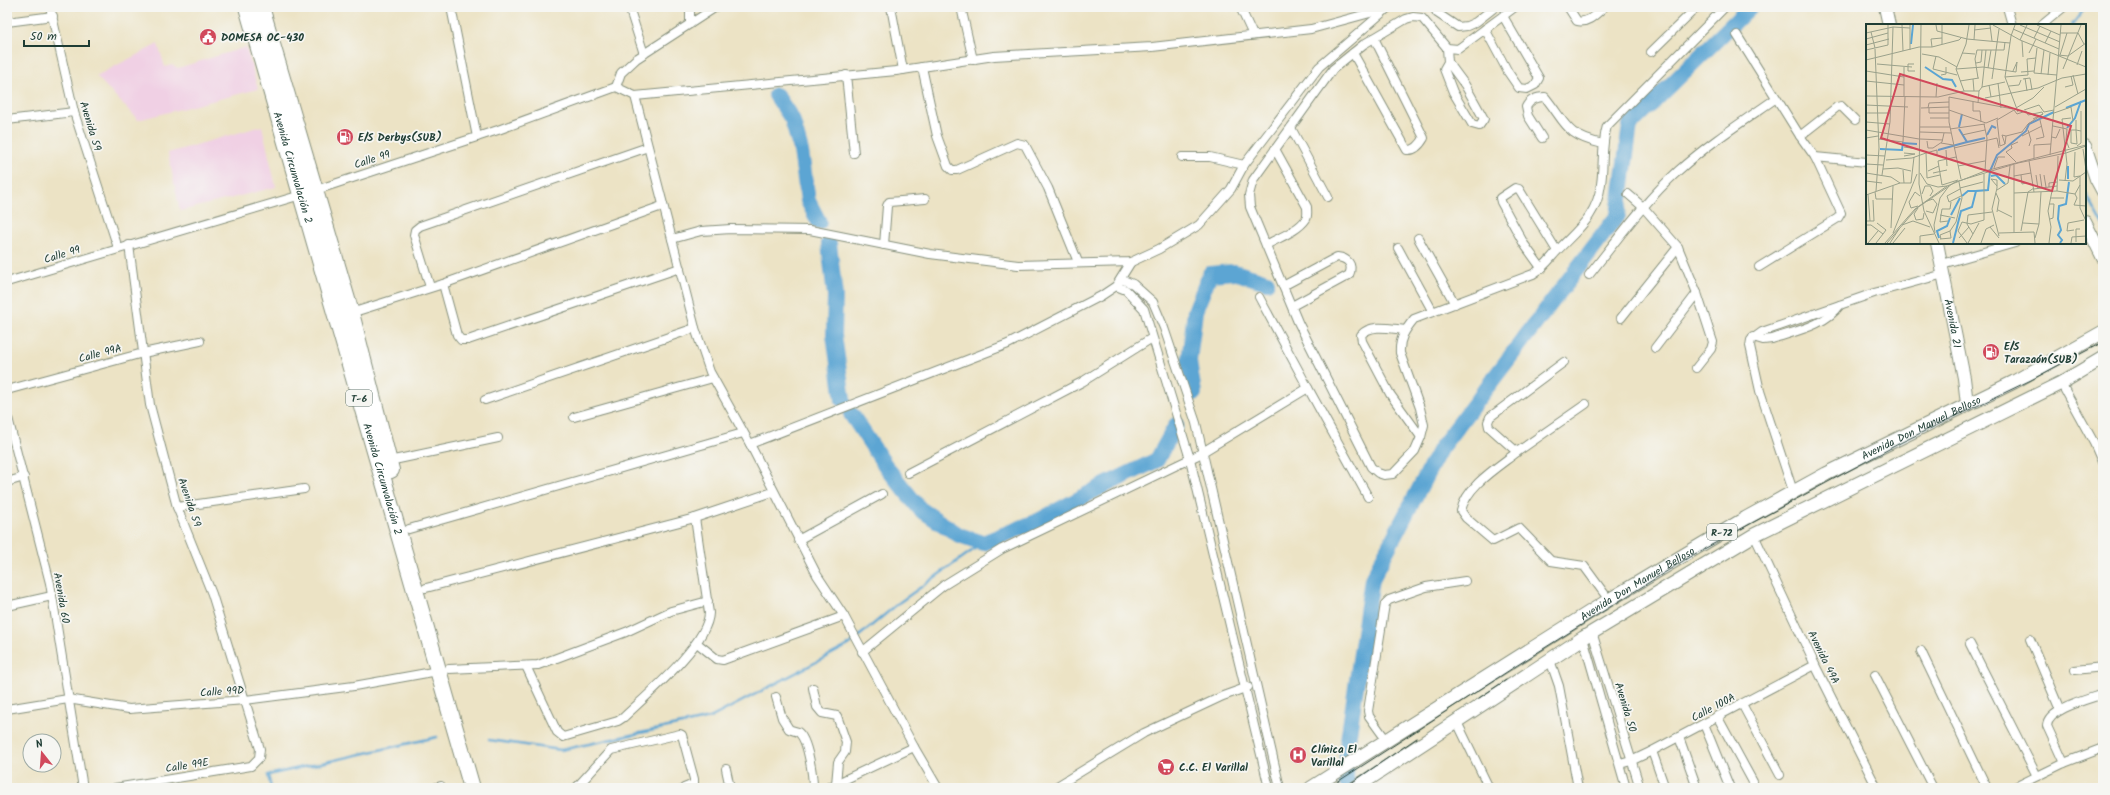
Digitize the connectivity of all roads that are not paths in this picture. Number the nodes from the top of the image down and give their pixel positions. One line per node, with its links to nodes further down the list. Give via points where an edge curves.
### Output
1 (50, 7): 22 (street, Avenida 59)
2 (248, 7): 63 (highway, Avenida Circunvalación 2 / T-6)
3 (261, 7): 63 (highway, Avenida Circunvalación 2 / T-6)
4 (451, 7): 51 (street)
5 (629, 7): 37 (street)
6 (690, 7): 26 (street)
7 (716, 7): 26 (street)
8 (891, 7): 41 (street)
9 (961, 7): 38 (street)
10 (1240, 7): 31 (street)
11 (1494, 7): 21 (street, via 1476,22 1458,27)
12 (1515, 7): 23 (street)
13 (1568, 7): 14 (street, via 1577,21 1581,22)
14 (1604, 7)
15 (1697, 7): 35 (street)
16 (1725, 7): 53 (street, via 1611,121)
17 (1884, 7): 27 (street)
18 (2008, 7): 28 (street)
19 (2064, 7): 29 (street)
20 (1388, 8): 31 (street, via 1311,29); 61 (street, via 1319,67)
21 (1435, 10): 25 (street)
22 (53, 16): 24 (street); 46 (street, Avenida 59)
23 (1503, 16): 30 (street); 30 (street, via 1539,78 1535,84 1527,89 1520,88 1508,72)
24 (7, 22)
25 (1426, 23): 33 (street, via 1422,18 1413,16); 34 (street)
26 (690, 24): 37 (street)
27 (1888, 24)
28 (2012, 24)
29 (2043, 24)
30 (1485, 29): 34 (street, via 1458,49)
31 (1253, 35): 38 (street, via 1152,47 994,56)
32 (1737, 35): 45 (street)
33 (1374, 38): 36 (street); 36 (street, via 1424,138 1420,145 1407,150)
34 (1447, 48): 39 (street)
35 (1651, 52)
36 (1353, 53): 49 (street, via 1333,69)
37 (644, 54): 43 (street, via 620,73)
38 (973, 60): 40 (street)
39 (1448, 62): 39 (street, via 1465,85 1484,119 1483,124 1472,124 1453,92 1444,69)
40 (922, 67): 41 (street); 82 (street, via 937,136 948,166 952,170 957,170 1017,143 1025,145 1048,188)
41 (903, 70): 42 (street)
42 (846, 75): 44 (street); 57 (street)
43 (616, 87): 44 (street); 51 (street, Calle 99)
44 (635, 96): 54 (street)
45 (1776, 99): 50 (street); 68 (street, via 1720,136 1677,171)
46 (74, 112): 47 (street); 78 (street, Avenida 59)
47 (7, 120)
48 (1855, 120): 50 (street, via 1841,106 1837,107)
49 (1291, 128): 55 (street); 65 (street)
50 (1800, 136): 59 (street)
51 (476, 137): 63 (street, Calle 99)
52 (1542, 138): 53 (street, via 1528,116 1526,107 1528,102 1537,97 1545,97 1570,132 1584,140)
53 (1602, 144): 80 (street, via 1601,184 1595,208 1577,233)
54 (648, 147): 67 (street); 94 (street, via 420,226 414,235)
55 (1275, 149): 76 (street, via 1253,180 1249,195 1250,208); 76 (street, via 1307,206 1307,212 1306,218 1298,226)
56 (2086, 149): 62 (street)
57 (854, 152)
58 (1182, 156): 61 (street, via 1210,157)
59 (1815, 157): 60 (street); 84 (street, via 1838,205 1838,218)
60 (1866, 162)
61 (1244, 165): 83 (street, via 1231,189 1199,225)
62 (2103, 192)
63 (308, 193): 74 (street, Calle 99); 100 (highway, Avenida Circunvalación 2 / T-6); 160 (highway, Avenida Circunvalación 2 / T-6)
64 (1628, 194): 68 (street)
65 (1328, 197)
66 (925, 199): 75 (street, via 889,202 886,206)
67 (662, 206): 71 (street); 91 (street)
68 (1643, 207): 77 (street); 88 (street)
69 (2086, 224): 81 (street)
70 (1418, 238): 97 (street)
71 (672, 239): 75 (street, via 701,231 731,229 810,230); 85 (street)
72 (1937, 244): 87 (street, Avenida 21)
73 (2012, 244): 87 (street)
74 (129, 245): 78 (street, Calle 99); 108 (street, Avenida 59)
75 (884, 245): 82 (street, via 930,254 1018,265)
76 (1266, 245): 93 (street)
77 (1678, 247): 95 (street); 101 (street)
78 (118, 248): 90 (street, Calle 99)
79 (1398, 248): 99 (street)
80 (1557, 251): 86 (street); 86 (street, via 1519,189 1515,188 1500,198 1524,244)
81 (2103, 258)
82 (1078, 262): 83 (street)
83 (1131, 262): 89 (street)
84 (1760, 267)
85 (680, 268): 91 (street, via 468,340 461,340 457,335); 102 (street)
86 (1542, 269): 97 (street)
87 (1943, 269): 118 (street, Avenida 21); 134 (street, via 1753,337 1750,346 1760,391)
88 (1589, 275)
89 (1121, 279): 92 (street); 125 (street, via 1134,284 1153,302 1178,367)
90 (7, 282)
91 (444, 284): 94 (street)
92 (1116, 286): 105 (street, via 1126,290 1144,309); 124 (street, via 1008,344)
93 (1283, 286): 98 (street); 98 (street, via 1337,257 1344,258 1350,264 1349,275)
94 (430, 287): 100 (street)
95 (1697, 293): 107 (street); 111 (street, via 1713,342 1711,349)
96 (1259, 297): 114 (street)
97 (1455, 304): 99 (street)
98 (1292, 306): 122 (street, via 1371,467 1384,475 1393,474 1415,451)
99 (1433, 312): 103 (street, via 1414,319)
100 (351, 313): 128 (highway, Avenida Circunvalación 2 / T-6)
101 (1621, 318)
102 (695, 328): 112 (street); 116 (street)
103 (1406, 330): 122 (street, via 1400,345 1400,353 1420,408 1424,425); 122 (street, via 1377,327 1364,331 1361,335 1390,394)
104 (2103, 332): 118 (main road, Avenida Don Manuel Belloso / R-72, via 2014,382)
105 (1152, 338): 127 (street); 130 (street, via 1082,382)
106 (200, 341): 108 (street, Calle 99A)
107 (1656, 348)
108 (143, 353): 115 (street, Calle 99A); 138 (street, Avenida 59, via 150,405)
109 (2103, 358): 113 (main road, Avenida Don Manuel Belloso / R-72)
110 (1564, 362): 126 (street, via 1490,417 1489,427)
111 (1696, 368)
112 (713, 378): 120 (street); 121 (street)
113 (2061, 383): 129 (street); 141 (main road, Avenida Don Manuel Belloso / R-72)
114 (1308, 388): 125 (street); 137 (street)
115 (7, 390)
116 (485, 400)
117 (1586, 404): 126 (street)
118 (1967, 404): 134 (main road, Avenida Don Manuel Belloso / R-72)
119 (7, 414): 131 (street, Avenida 60)
120 (574, 417)
121 (743, 433): 124 (street); 140 (street)
122 (1421, 437)
123 (498, 438): 128 (street)
124 (750, 444): 135 (street)
125 (1203, 451): 127 (street); 163 (street)
126 (1517, 452): 146 (street, via 1477,485 1463,500 1461,511 1493,541 1519,528 1551,561 1584,566)
127 (1190, 459): 155 (street, via 1002,549 944,586); 165 (street)
128 (389, 461): 140 (highway, Avenida Circunvalación 2 / T-6)
129 (2103, 464)
130 (908, 473)
131 (24, 477): 132 (street); 145 (street, Avenida 60)
132 (7, 482)
133 (304, 489): 138 (street)
134 (1793, 491): 146 (main road, Avenida Don Manuel Belloso / R-72)
135 (773, 492): 139 (street); 142 (street)
136 (882, 494): 142 (street)
137 (1368, 497)
138 (178, 507): 169 (street, Avenida 59, via 212,594)
139 (695, 518): 144 (street); 147 (street)
140 (409, 529): 144 (highway, Avenida Circunvalación 2 / T-6)
141 (1754, 535): 150 (main road, Avenida Don Manuel Belloso / R-72); 158 (street, Avenida 49A)
142 (798, 540): 149 (street)
143 (1465, 581): 177 (street, via 1426,587 1384,604 1368,711)
144 (426, 588): 160 (highway, Avenida Circunvalación 2 / T-6)
145 (52, 596): 148 (street); 168 (street, Avenida 60)
146 (1609, 600): 177 (main road, Avenida Don Manuel Belloso / R-72)
147 (708, 601): 152 (street, via 709,622); 157 (street, Calle 99D, via 671,611 626,632)
148 (7, 606)
149 (844, 616): 152 (street, via 723,660 717,659); 155 (street)
150 (1588, 635): 156 (main road, Avenida Don Manuel Belloso / R-72); 182 (street, Avenida 50); 184 (street, Avenida 50)
151 (2030, 639): 172 (street)
152 (697, 643): 157 (street, via 624,717 563,737 557,732)
153 (1970, 644): 187 (street)
154 (1920, 651): 214 (street)
155 (862, 652): 178 (street)
156 (1550, 660): 174 (main road, Avenida Don Manuel Belloso / R-72); 206 (street, via 1559,686)
157 (526, 666): 160 (street, Calle 99D)
158 (1815, 666): 170 (street, Calle 100A); 212 (street, Avenida 49A)
159 (2103, 667): 161 (street)
160 (444, 670): 169 (street, Calle 99D, via 354,686); 193 (highway, Avenida Circunvalación 2 / T-6); 194 (highway, Avenida Circunvalación 2 / T-6)
161 (2075, 670)
162 (1875, 675): 213 (street)
163 (1255, 684): 165 (street); 203 (street)
164 (813, 688): 189 (street, via 817,707 822,713 837,716 846,742 845,752 838,762)
165 (1244, 688): 201 (street, via 1144,733); 202 (street)
166 (2103, 694): 172 (street)
167 (776, 697): 198 (street, via 788,729 797,732 803,738)
168 (68, 699): 169 (street, Calle 99D, via 129,709); 171 (street, Calle 99D); 191 (street, Avenida 60)
169 (245, 700): 181 (street, Avenida 59, via 260,749)
170 (1742, 704): 173 (street, Calle 100A); 186 (street)
171 (7, 709)
172 (2060, 710): 183 (street, via 2048,720 2047,726)
173 (1717, 716): 175 (street, Calle 100A); 188 (street)
174 (1457, 722): 190 (main road, Avenida Don Manuel Belloso / R-72); 205 (street)
175 (1704, 724): 176 (street, Calle 100A); 211 (street)
176 (1679, 737): 180 (street, Calle 100A); 210 (street)
177 (1387, 741): 204 (main road, Avenida Don Manuel Belloso / R-72)
178 (914, 747): 189 (street); 200 (street)
179 (2103, 748): 183 (street)
180 (1652, 751): 182 (street, Calle 100A); 209 (street)
181 (259, 758): 192 (street, Calle 99E, via 251,766)
182 (1631, 761): 184 (street, Calle 100A); 208 (street, Avenida 50)
183 (2064, 763): 187 (street)
184 (1620, 764): 207 (street, Avenida 50)
185 (726, 769): 197 (street)
186 (1780, 775)
187 (2037, 776): 215 (street)
188 (1752, 782)
189 (836, 784): 199 (street)
190 (1359, 786)
191 (83, 788)
192 (115, 788)
193 (472, 788)
194 (484, 788)
195 (576, 788): 196 (street, via 611,750 680,734 694,779 694,784)
196 (684, 788)
197 (730, 788)
198 (813, 788)
199 (827, 788)
200 (938, 788)
201 (1054, 788)
202 (1269, 788)
203 (1280, 788)
204 (1311, 788)
205 (1489, 788)
206 (1578, 788)
207 (1626, 788)
208 (1640, 788)
209 (1665, 788)
210 (1697, 788)
211 (1730, 788)
212 (1877, 788)
213 (1932, 788)
214 (1987, 788)
215 (2013, 788)

